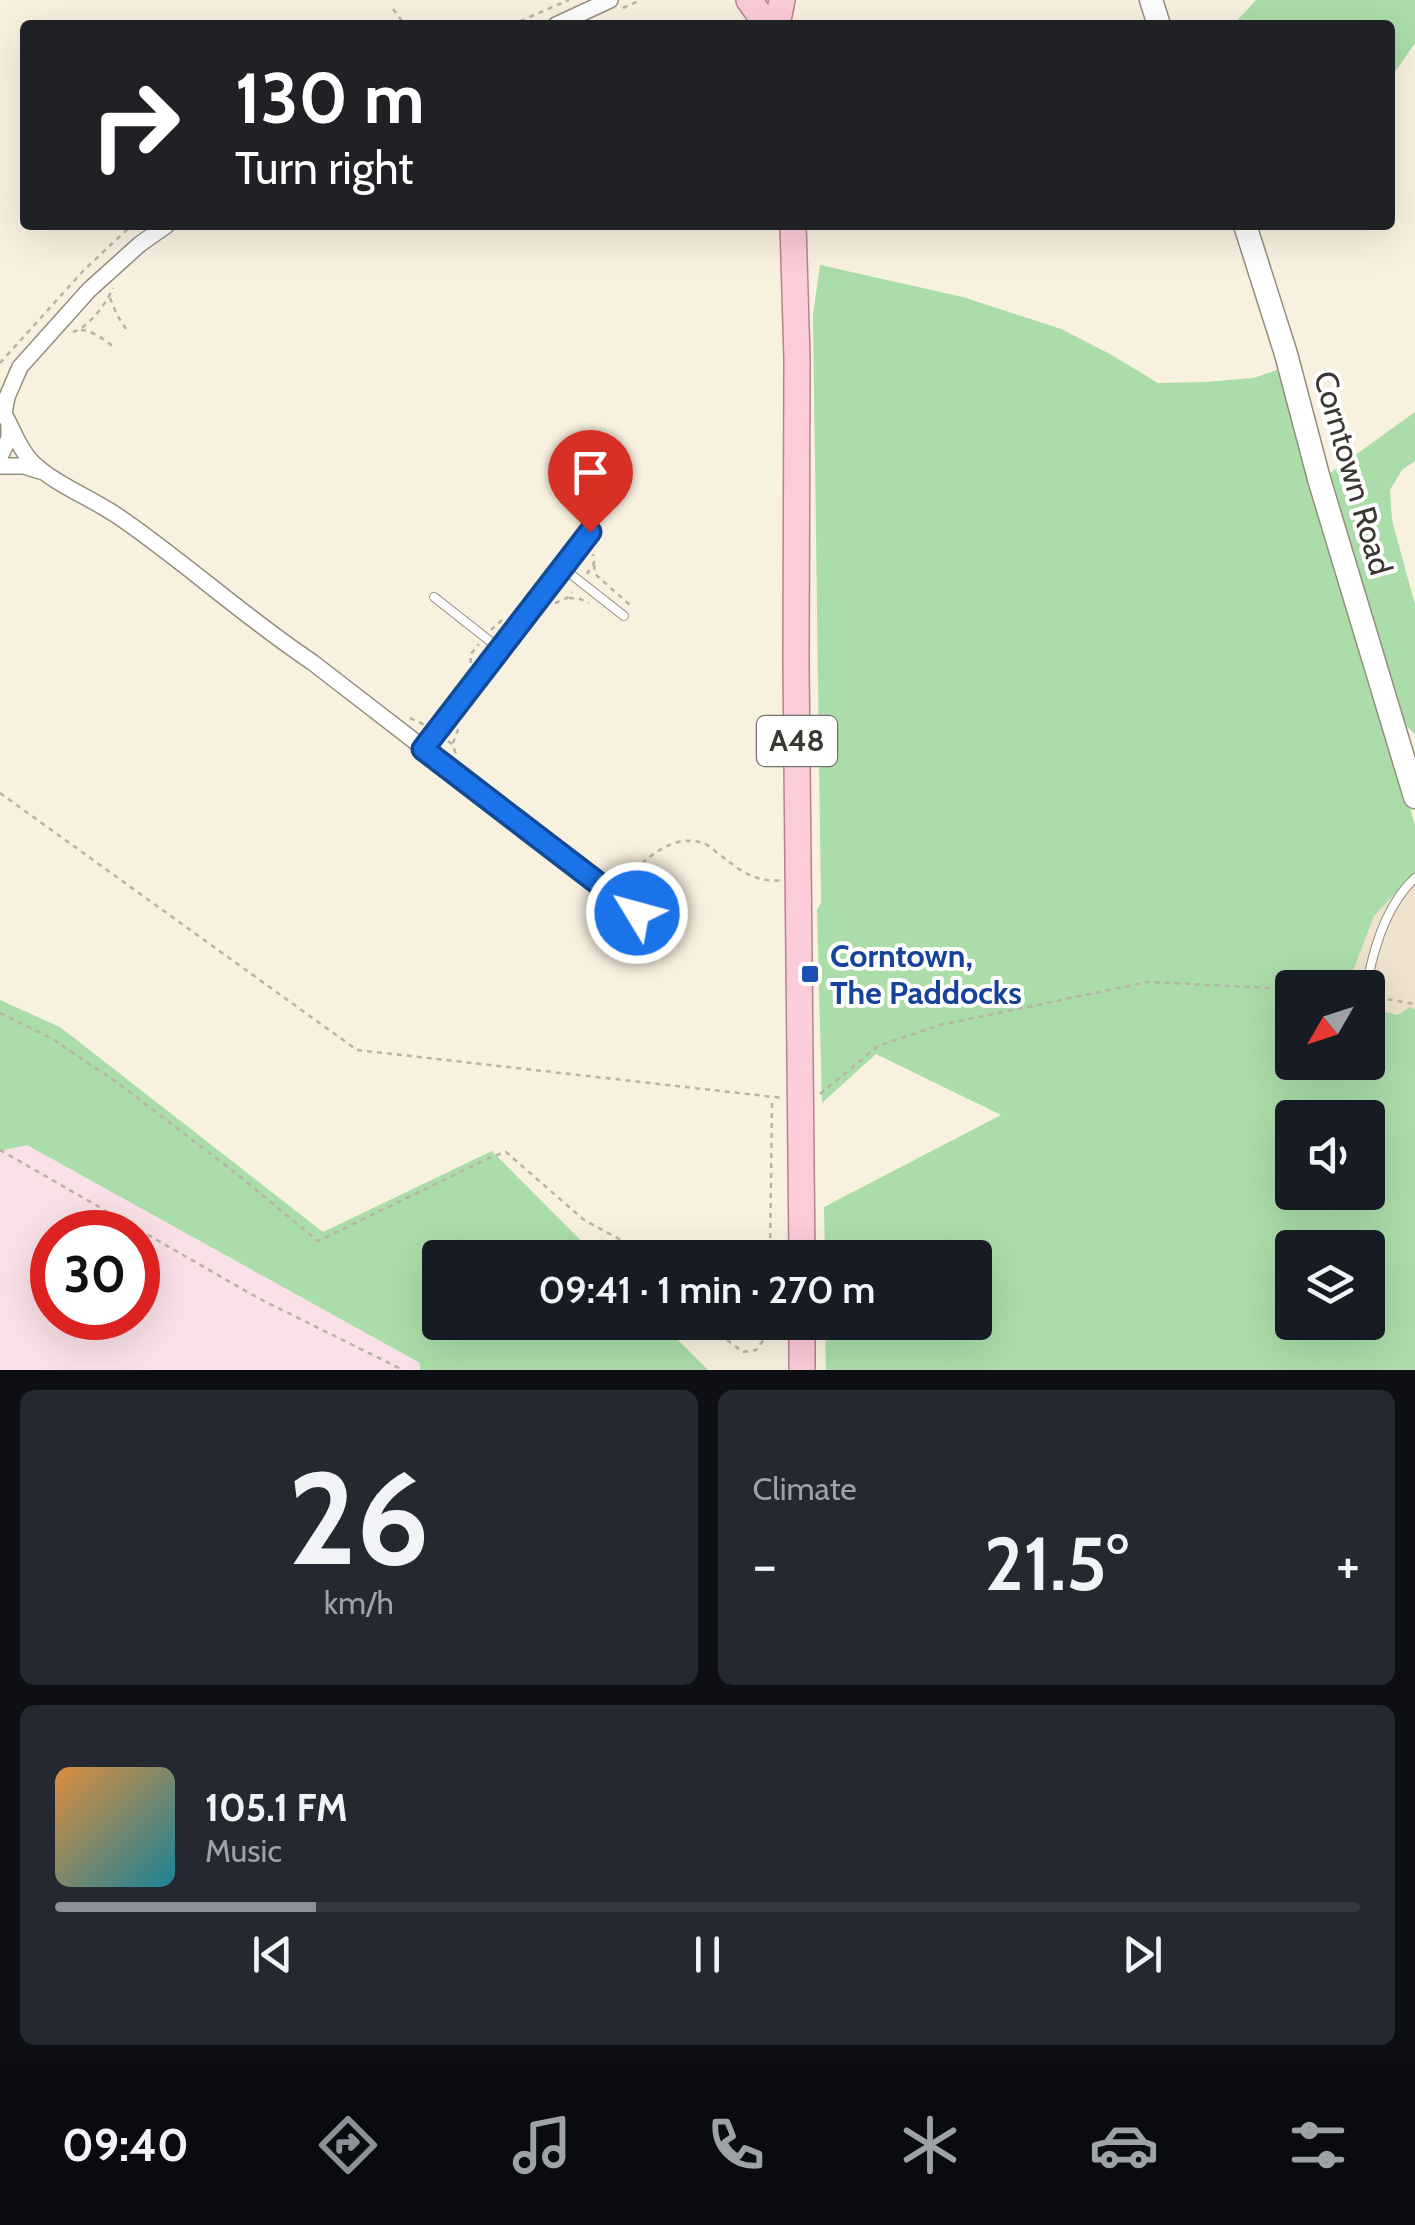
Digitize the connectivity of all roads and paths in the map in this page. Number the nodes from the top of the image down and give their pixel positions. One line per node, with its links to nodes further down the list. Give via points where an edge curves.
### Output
1 (568, 0): 5 (path)
2 (610, 0): 6 (street)
3 (393, 9): 4 (path)
4 (401, 20)
5 (522, 20)
6 (567, 20)
7 (127, 230): 17 (path)
8 (160, 230): 18 (street, via 90,290)
9 (793, 230): 49 (main road, A48)
10 (1247, 230): 38 (main road, Corntown Road)
11 (116, 282): 12 (path)
12 (110, 296): 13 (path); 14 (path)
13 (80, 330): 15 (path); 16 (path)
14 (128, 332)
15 (65, 337)
16 (114, 348)
17 (0, 363)
18 (20, 367): 19 (street); 20 (street)
19 (0, 378)
20 (4, 415): 21 (street, via 9,438); 23 (street)
21 (0, 457)
22 (0, 466): 23 (street)
23 (44, 472): 35 (street, via 120,518)
24 (590, 532): 26 (street)
25 (594, 563): 30 (path, via 596,574)
26 (562, 568): 31 (lane); 32 (street)
27 (434, 598): 32 (lane)
28 (567, 598): 29 (path)
29 (598, 608)
30 (633, 608)
31 (624, 616)
32 (500, 649): 34 (street)
33 (405, 717): 34 (path)
34 (436, 732): 35 (street); 36 (path)
35 (423, 749): 42 (street)
36 (457, 756)
37 (0, 793): 48 (path, via 357,1050)
38 (1415, 797)
39 (788, 878): 41 (path, via 752,878 704,842 684,841 656,853)
40 (1415, 878): 43 (lane, via 1388,916)
41 (624, 888)
42 (664, 933)
43 (1370, 970)
44 (1275, 989): 49 (path, via 1148,982 940,1025 878,1046 817,1097)
45 (1385, 999): 46 (path)
46 (1415, 1004)
47 (0, 1013): 51 (path, via 114,1081 318,1241 506,1152 584,1220)
48 (772, 1097): 49 (path); 52 (path)
49 (800, 1098): 53 (main road, A48)
50 (0, 1150): 57 (path, via 258,1298)
51 (620, 1240)
52 (770, 1240)
53 (802, 1240)
54 (727, 1340): 55 (path, via 743,1352)
55 (764, 1340)
56 (802, 1340): 58 (main road)
57 (403, 1370)
58 (802, 1370)

